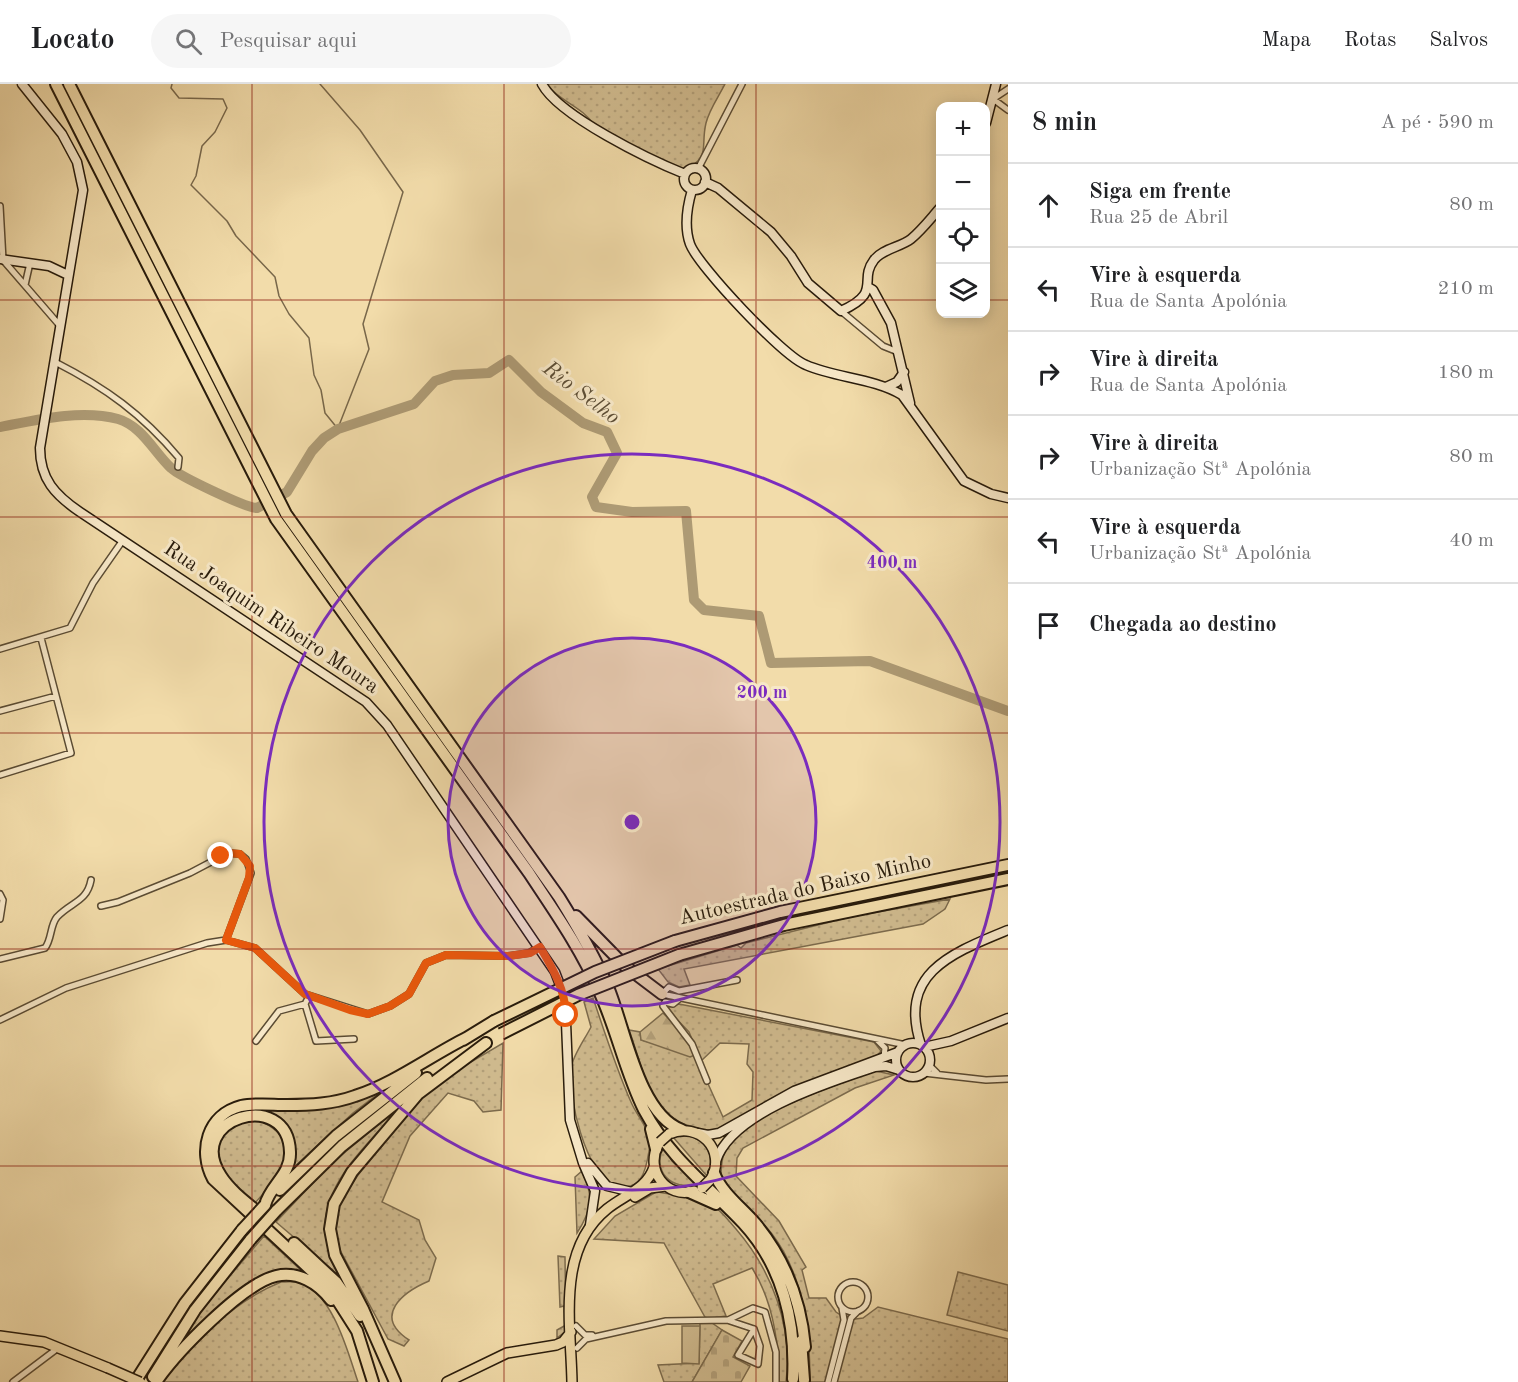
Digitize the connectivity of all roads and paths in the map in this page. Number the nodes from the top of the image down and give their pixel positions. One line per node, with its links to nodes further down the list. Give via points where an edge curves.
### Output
1 (22, 84): 18 (main road, Rua Joaquim Ribeiro Moura, via 62,134 77,162 83,190)
2 (56, 84): 33 (highway)
3 (69, 84): 33 (highway)
4 (542, 84): 12 (main road, via 549,96 612,139)
5 (742, 84): 11 (street)
6 (996, 84): 8 (main road)
7 (1008, 89): 8 (street)
8 (993, 99): 9 (main road); 10 (street)
9 (990, 109)
10 (1008, 110)
11 (698, 169): 12 (main road); 13 (main road, via 704,173)
12 (685, 174): 14 (main road, via 685,184)
13 (705, 182): 14 (main road, via 699,190); 24 (main road, via 718,188 771,232 808,283)
14 (692, 190): 29 (main road, via 687,224 691,246 771,340 807,366)
15 (0, 206): 17 (street)
16 (938, 210): 23 (main road, via 910,240 877,256 872,262)
17 (2, 260): 19 (main road); 22 (street)
18 (71, 262): 20 (main road); 21 (main road, Rua Joaquim Ribeiro Moura)
19 (30, 263): 20 (main road); 22 (street)
20 (49, 266): 21 (main road)
21 (68, 275): 25 (main road, Rua Joaquim Ribeiro Moura)
22 (25, 285): 25 (street)
23 (868, 287): 24 (main road, via 858,302); 26 (main road, via 891,323)
24 (841, 311): 26 (street, via 883,346)
25 (62, 328): 27 (main road, Rua Joaquim Ribeiro Moura)
26 (899, 352): 28 (main road)
27 (55, 362): 32 (street, via 148,422 178,458); 36 (main road, Rua Joaquim Ribeiro Moura, via 42,436 41,467 52,490 64,502)
28 (904, 372): 29 (main road, via 897,382); 30 (main road); 31 (main road)
29 (886, 387): 30 (main road)
30 (902, 395): 31 (main road)
31 (912, 409): 34 (main road, via 964,481)
32 (178, 467)
33 (264, 486): 35 (highway)
34 (1008, 498)
35 (281, 517): 46 (highway); 53 (highway)
36 (123, 540): 37 (street, via 93,583 70,628); 51 (main road, Rua Joaquim Ribeiro Moura, via 376,711)
37 (41, 638): 38 (street); 39 (street)
38 (0, 649)
39 (56, 696): 40 (street); 41 (street, via 71,753)
40 (0, 711)
41 (0, 775)
42 (1008, 865): 63 (highway, Autoestrada do Baixo Minho, bridge, via 780,912 675,941 579,979)
43 (1008, 879): 68 (highway, Autoestrada do Baixo Minho, bridge, via 784,925 679,955 578,995)
44 (91, 880): 52 (street, via 83,899 55,920 45,948)
45 (0, 894): 48 (street)
46 (559, 897): 53 (highway); 57 (highway, via 620,961)
47 (100, 906): 50 (street, via 190,873 228,853 240,854 251,873)
48 (0, 919)
49 (1008, 930): 62 (main road, via 937,966 927,975 917,1002)
50 (226, 940): 56 (street, via 255,948); 61 (street, via 66,988)
51 (538, 944): 56 (street, via 530,953 515,956 434,957 426,963 409,994 373,1014); 81 (main road, Rua Joaquim Ribeiro Moura, via 565,998 570,1120)
52 (0, 959)
53 (590, 962): 78 (highway, via 609,988 647,1094 666,1122); 80 (highway, via 627,1080); 102 (highway, via 634,1088 656,1130 684,1167 745,1226 774,1271 794,1331)
54 (737, 980): 55 (street)
55 (679, 992): 57 (street, via 669,987); 58 (street)
56 (309, 996): 59 (street)
57 (664, 998): 58 (street); 77 (street, via 665,1011 686,1034)
58 (680, 999): 64 (street)
59 (305, 1004): 65 (street, via 316,1041); 66 (street, via 279,1011)
60 (1008, 1018): 67 (main road)
61 (0, 1020)
62 (915, 1028): 69 (main road); 70 (main road)
63 (468, 1037): 88 (highway, Autoestrada do Baixo Minho, via 371,1107); 101 (highway, via 388,1082 352,1097 317,1104 238,1107 217,1120 208,1136 206,1163 213,1179 329,1287 357,1331)
64 (875, 1038): 69 (street); 72 (street, via 885,1048)
65 (354, 1039)
66 (256, 1041)
67 (951, 1041): 70 (main road); 73 (main road)
68 (486, 1043): 93 (highway, via 418,1094 338,1194 331,1216 332,1242); 106 (highway, Autoestrada do Baixo Minho, bridge, via 431,1075 369,1122 313,1172 251,1239 195,1310)
69 (907, 1044): 70 (main road); 71 (main road)
70 (922, 1046): 73 (main road)
71 (898, 1052): 72 (main road); 74 (main road)
72 (884, 1058): 79 (main road, via 794,1091 719,1133)
73 (927, 1066): 74 (main road, via 912,1077); 75 (street); 75 (street)
74 (899, 1070): 82 (main road, via 875,1067 798,1096 735,1133)
75 (939, 1074): 76 (street, via 986,1080)
76 (1008, 1078)
77 (707, 1081)
78 (682, 1130): 79 (main road); 80 (main road, bridge, via 669,1134)
79 (697, 1132): 82 (main road, via 711,1144)
80 (658, 1146): 83 (main road)
81 (578, 1147): 86 (main road, via 607,1186); 89 (main road, via 596,1191)
82 (716, 1161): 84 (main road)
83 (654, 1167): 85 (main road); 86 (main road, via 646,1181)
84 (712, 1176): 87 (main road, bridge, via 702,1188); 102 (highway, via 767,1239 788,1276 804,1329 806,1357)
85 (666, 1186): 87 (main road); 94 (main road, via 650,1188 594,1228 587,1239 576,1284)
86 (632, 1192): 89 (main road)
87 (689, 1192): 102 (highway, via 722,1208 746,1234 771,1274 788,1324)
88 (265, 1205): 93 (highway, via 267,1195 286,1171 291,1151 275,1123 247,1114 231,1120 216,1140 214,1159 220,1176 326,1271); 104 (highway, Autoestrada do Baixo Minho, bridge, via 185,1303)
89 (590, 1225): 94 (main road, via 574,1260)
90 (841, 1306): 91 (street); 91 (street, via 838,1295 842,1286 859,1283 868,1296 866,1305); 114 (street, via 844,1320)
91 (858, 1311): 115 (street, via 851,1318)
92 (728, 1320): 95 (street); 97 (street, via 666,1321); 113 (street, via 753,1308 765,1312 776,1352)
93 (368, 1325): 109 (highway)
94 (574, 1329): 97 (street); 98 (main road); 100 (main road)
95 (754, 1329): 95 (street, via 738,1355 758,1364 760,1346)
96 (0, 1336): 99 (main road, via 44,1342)
97 (597, 1336): 100 (street, via 586,1339)
98 (556, 1345): 100 (main road); 110 (main road, via 507,1353)
99 (58, 1348): 103 (street); 105 (main road, bridge)
100 (574, 1353): 111 (main road); 112 (main road)
101 (363, 1355): 107 (highway, via 322,1290 303,1278 283,1275 263,1281 247,1292 189,1343); 108 (highway)
102 (799, 1381)
103 (13, 1382)
104 (135, 1382)
105 (140, 1382)
106 (150, 1382)
107 (156, 1382)
108 (373, 1382)
109 (395, 1382)
110 (447, 1382)
111 (573, 1382)
112 (578, 1382)
113 (776, 1382)
114 (828, 1382)
115 (834, 1382)

